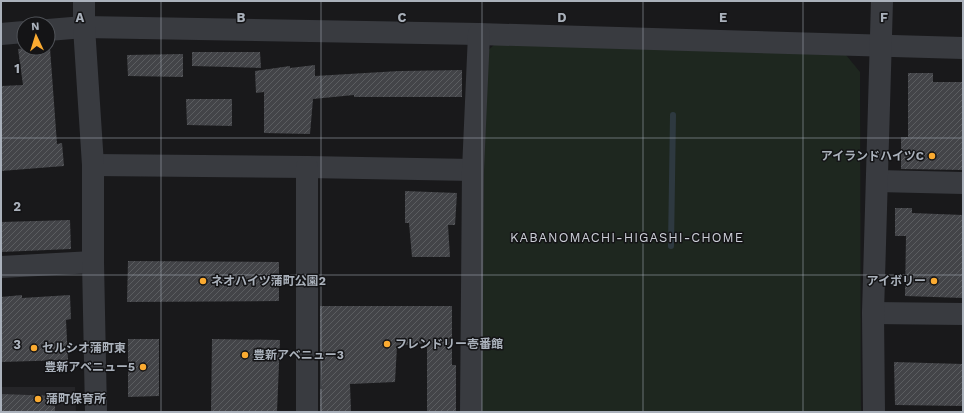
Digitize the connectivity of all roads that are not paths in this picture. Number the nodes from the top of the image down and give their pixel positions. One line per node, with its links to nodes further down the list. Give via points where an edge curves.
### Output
1 (84, 1): 3 (street)
2 (882, 1): 8 (street)
3 (84, 27): 4 (street); 7 (street); 10 (street)
4 (56, 29)
5 (16, 33): 6 (street)
6 (1, 34)
7 (479, 34): 8 (street); 12 (street)
8 (882, 46): 9 (street); 13 (street)
9 (963, 48)
10 (93, 165): 11 (street); 15 (street)
11 (307, 167): 12 (street); 20 (street)
12 (474, 170): 21 (street)
13 (877, 181): 14 (street); 17 (street)
14 (963, 183)
15 (93, 262): 16 (street); 19 (street)
16 (1, 267)
17 (873, 313): 18 (street); 22 (street)
18 (963, 314)
19 (96, 412)
20 (307, 412)
21 (471, 412)
22 (874, 412)

